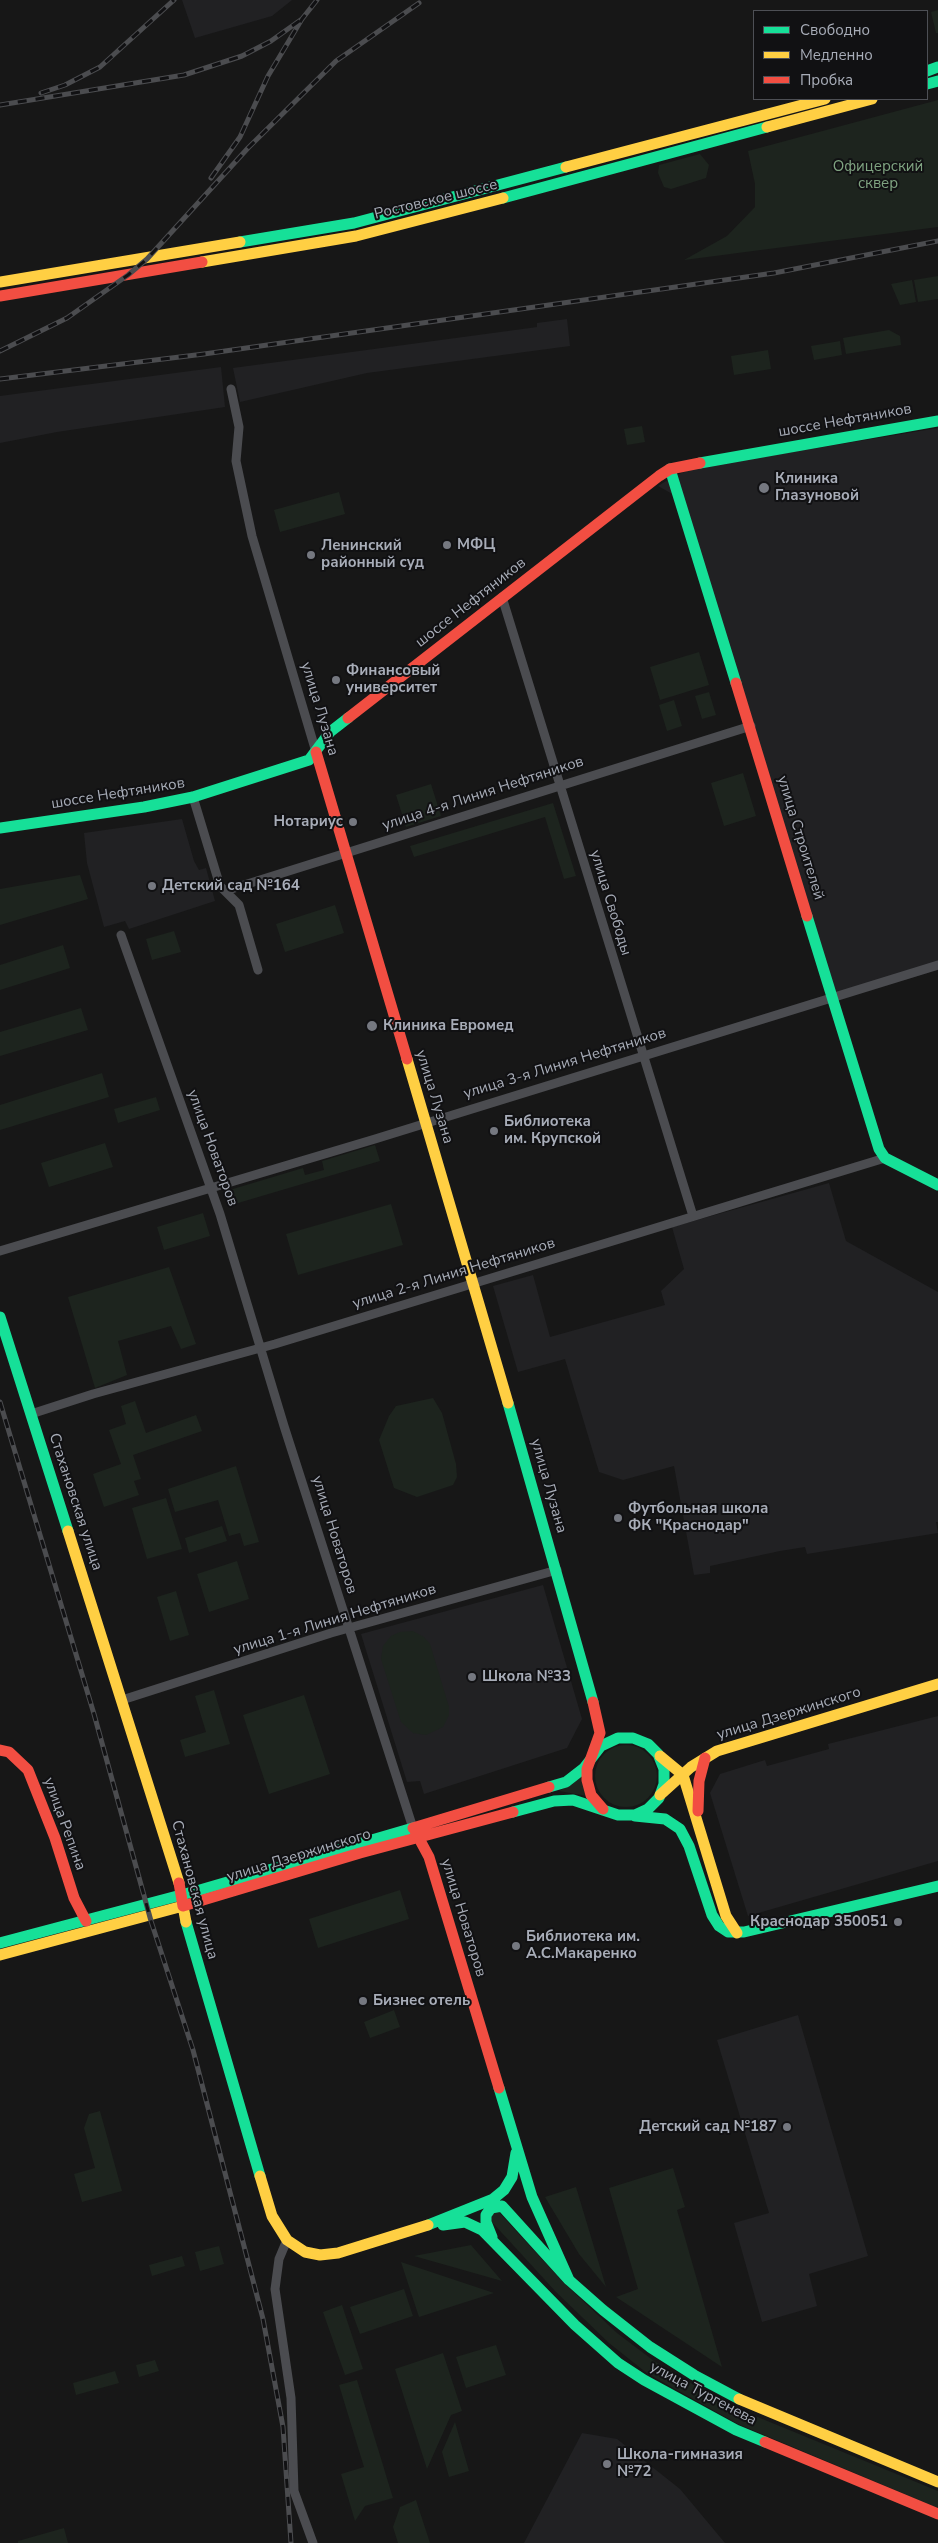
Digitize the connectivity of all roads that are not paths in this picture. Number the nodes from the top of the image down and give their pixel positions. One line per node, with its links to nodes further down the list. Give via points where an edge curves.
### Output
1 (821, 100): 3 (main road, Ростовское шоссе)
2 (868, 100): 4 (main road, Ростовское шоссе)
3 (477, 191): 4 (main road); 5 (main road, Ростовское шоссе, via 354,223)
4 (480, 204): 6 (main road, Ростовское шоссе, via 356,236)
5 (0, 282)
6 (0, 296)
7 (231, 389): 12 (street, улица Лузана, via 239,427 236,461 252,536)
8 (938, 421): 9 (main road, шоссе Нефтяников)
9 (670, 469): 10 (main road, шоссе Нефтяников); 11 (main road, улица Строителей)
10 (502, 597): 12 (main road, шоссе Нефтяников, via 330,732); 13 (street, улица Свободы)
11 (751, 726): 13 (street, улица 4-я Линия Нефтяников); 21 (main road, улица Строителей)
12 (316, 752): 14 (main road, шоссе Нефтяников, via 309,760); 16 (main road, улица Лузана)
13 (560, 784): 16 (street, улица 4-я Линия Нефтяников); 22 (street, улица Свободы)
14 (193, 797): 15 (main road, шоссе Нефтяников); 17 (street, via 220,886)
15 (0, 828)
16 (346, 853): 17 (street, улица 4-я Линия Нефтяников); 23 (main road, улица Лузана)
17 (225, 891): 20 (street, via 238,906)
18 (121, 934): 26 (street, улица Новаторов)
19 (938, 965): 21 (street, улица 3-я Линия Нефтяников)
20 (258, 970)
21 (833, 997): 22 (street, улица 3-я Линия Нефтяников); 24 (main road, улица Строителей, via 879,1149)
22 (643, 1054): 23 (street, улица 3-я Линия Нефтяников); 27 (street, улица Свободы)
23 (426, 1122): 26 (street, улица 3-я Линия Нефтяников); 29 (main road, улица Лузана)
24 (885, 1158): 25 (main road); 27 (street, улица 2-я Линия Нефтяников)
25 (938, 1185)
26 (211, 1187): 28 (street, улица 3-я Линия Нефтяников); 31 (street, улица Новаторов)
27 (693, 1216): 29 (street, улица 2-я Линия Нефтяников)
28 (0, 1251)
29 (472, 1283): 31 (street, улица 2-я Линия Нефтяников); 33 (main road, улица Лузана)
30 (0, 1317): 32 (main road, Стахановская улица)
31 (260, 1348): 32 (street, улица 2-я Линия Нефтяников); 34 (street, улица Новаторов)
32 (31, 1414): 36 (main road, Стахановская улица)
33 (557, 1570): 34 (street, улица 1-я Линия Нефтяников); 39 (main road, улица Лузана, via 597,1714 600,1733)
34 (348, 1629): 36 (street, улица 1-я Линия Нефтяников); 46 (street, улица Новаторов)
35 (938, 1684): 40 (main road, улица Дзержинского, via 722,1749)
36 (122, 1700): 49 (main road, Стахановская улица)
37 (0, 1750): 50 (main road, улица Репина, via 9,1752 28,1770 74,1898)
38 (658, 1754): 39 (main road, улица Дзержинского, via 641,1740 622,1737 604,1744); 41 (main road, улица Дзержинского); 42 (main road, via 665,1776)
39 (592, 1756): 43 (main road, via 587,1772 588,1788); 46 (main road, улица Дзержинского, via 566,1782)
40 (705, 1758): 41 (main road, улица Дзержинского); 45 (main road, via 699,1781)
41 (682, 1775): 42 (main road, улица Дзержинского); 45 (main road)
42 (660, 1795): 44 (main road, улица Дзержинского, via 648,1809)
43 (607, 1811): 44 (main road, улица Дзержинского); 47 (main road, улица Дзержинского, via 573,1800 554,1801)
44 (630, 1816): 51 (main road, via 665,1819 680,1829 715,1922 722,1929)
45 (698, 1823): 51 (main road, via 726,1916)
46 (412, 1828): 47 (main road, улица Новаторов); 49 (main road, улица Дзержинского)
47 (421, 1838): 49 (main road, улица Дзержинского); 54 (main road, улица Новаторов)
48 (938, 1886): 51 (main road)
49 (182, 1901): 50 (main road, улица Дзержинского); 53 (main road, улица Дзержинского); 56 (main road, Стахановская улица, via 262,2187 272,2216)
50 (86, 1921): 52 (main road, улица Дзержинского)
51 (737, 1933)
52 (0, 1943)
53 (0, 1955)
54 (515, 2145): 55 (main road, Стахановская улица, via 512,2177 504,2190 493,2199); 58 (main road, улица Тургенева, via 547,2235)
55 (418, 2229): 56 (main road, Стахановская улица, via 329,2254 305,2252); 57 (main road, via 465,2222)
56 (287, 2240): 61 (street, via 279,2259 275,2289 291,2398 294,2490)
57 (494, 2240): 58 (main road, улица Тургенева, via 486,2215 491,2208 502,2206); 60 (main road, улица Тургенева, via 575,2325 618,2363 644,2380 762,2442)
58 (569, 2280): 59 (main road, улица Тургенева, via 650,2347 714,2387)
59 (938, 2482)
60 (938, 2514)
61 (313, 2543)

